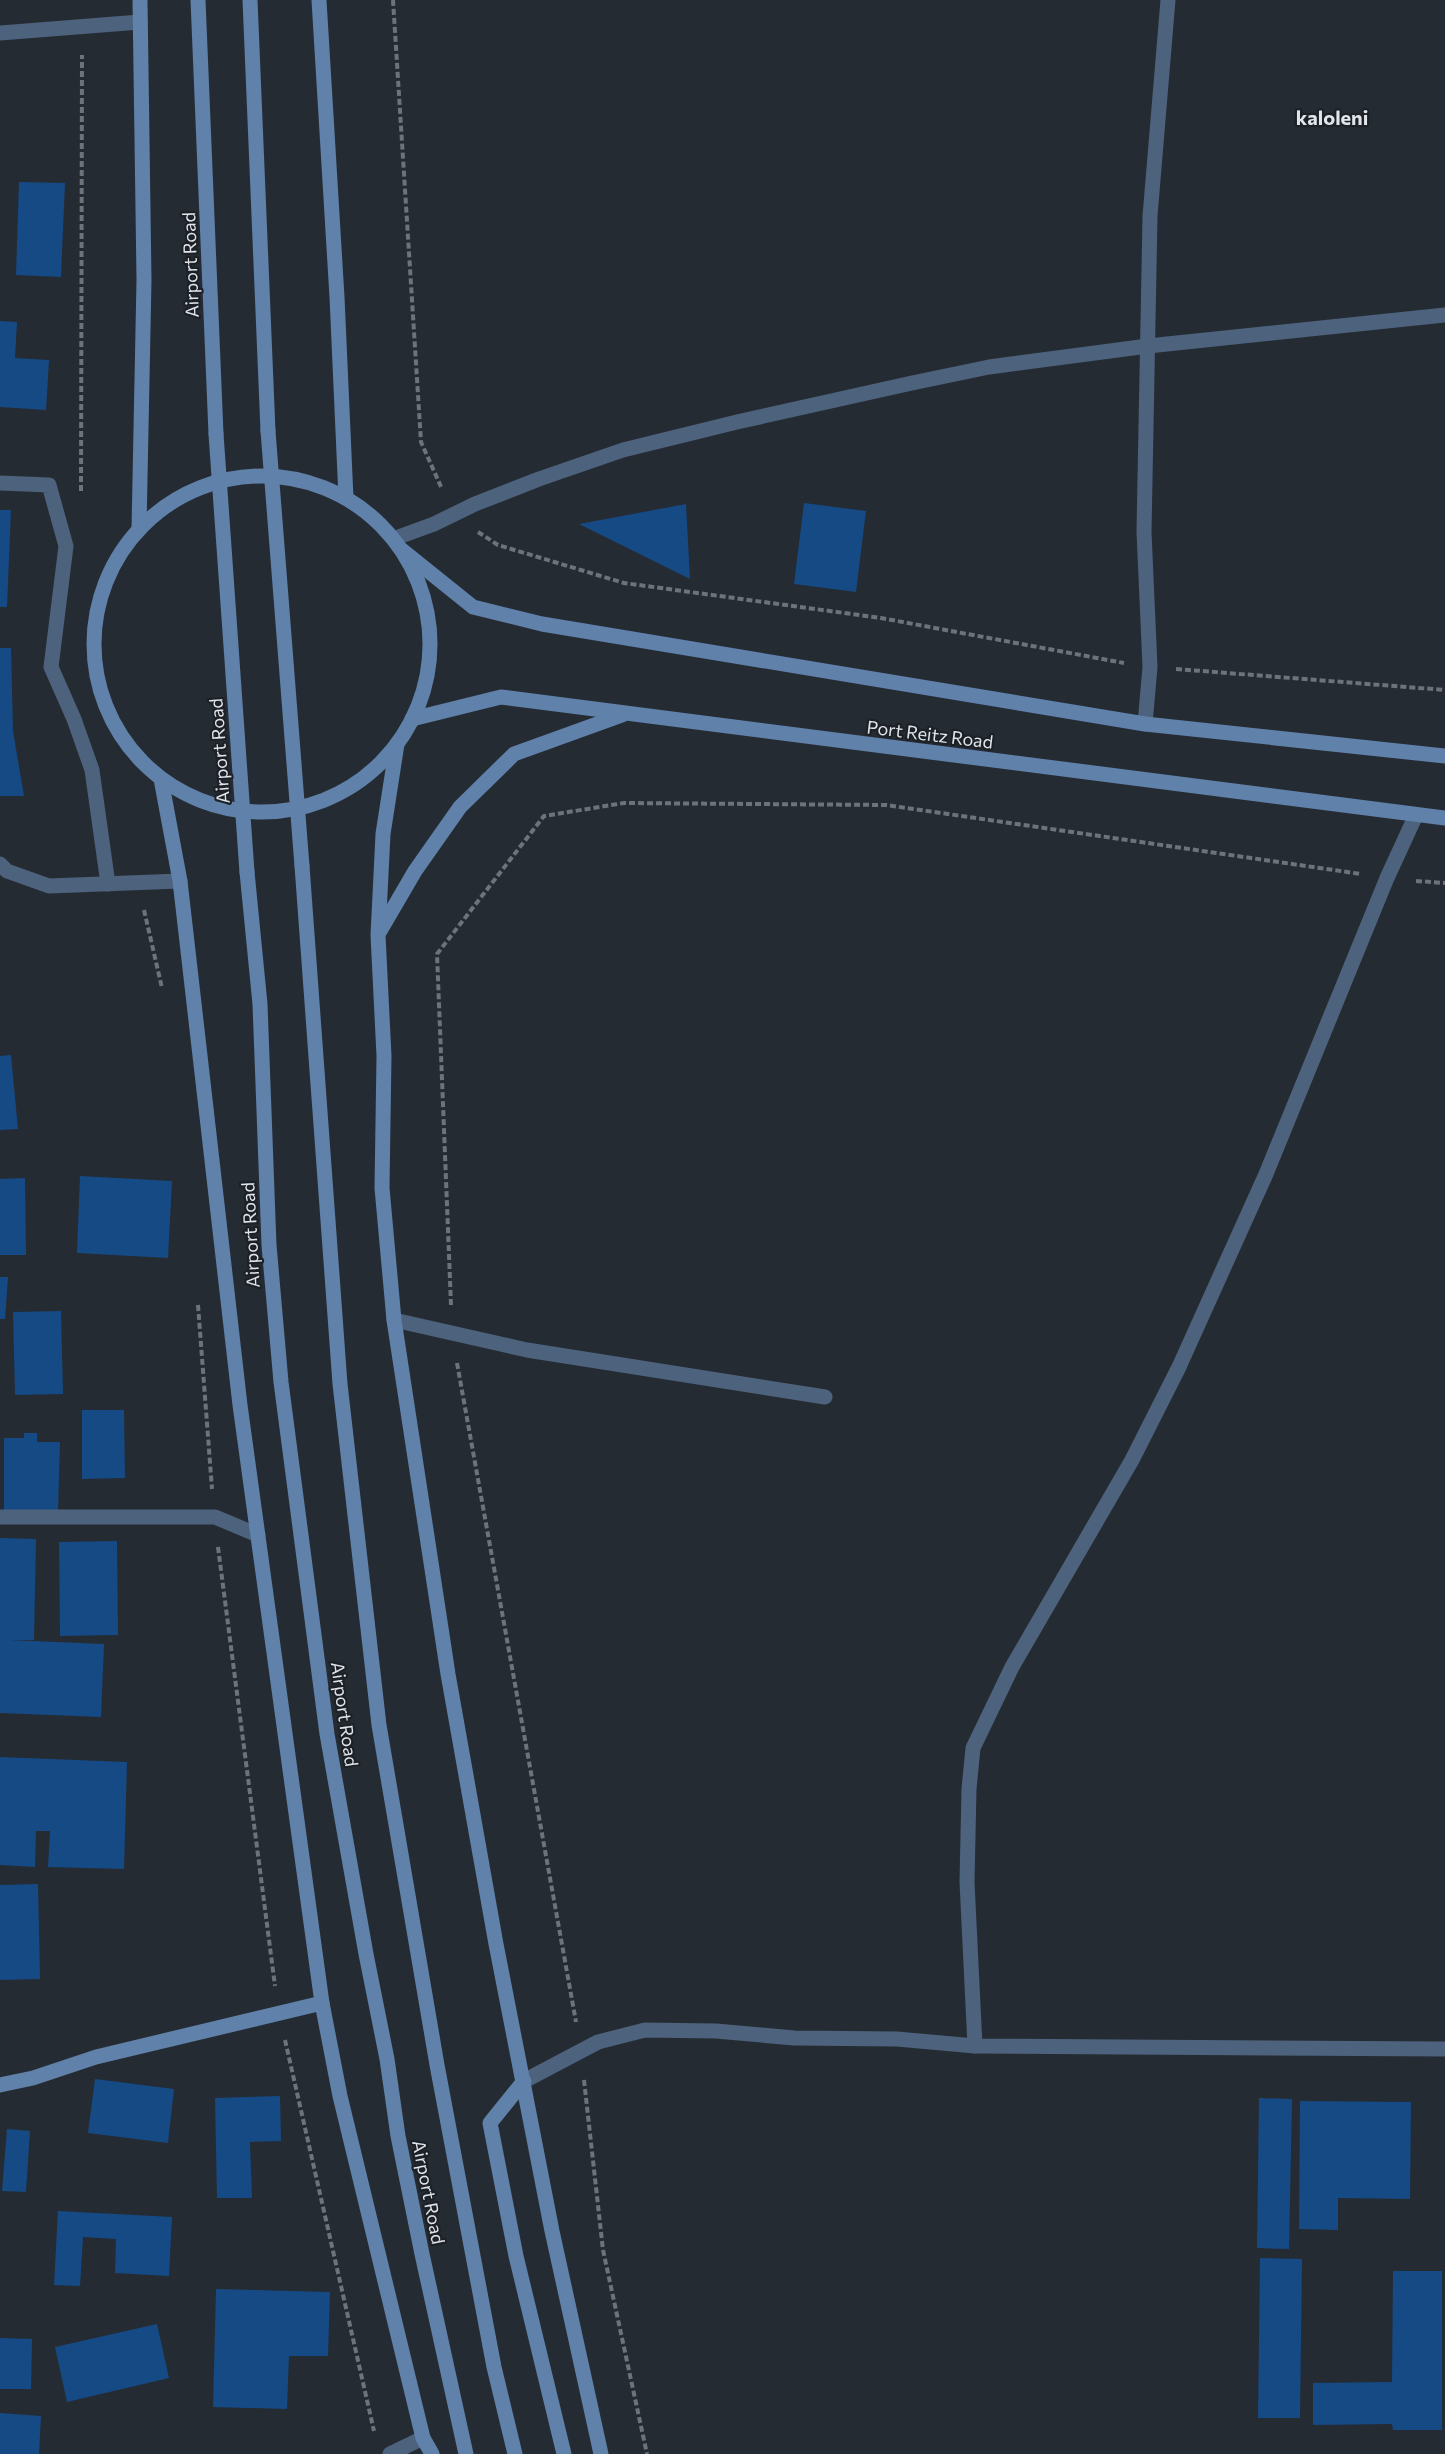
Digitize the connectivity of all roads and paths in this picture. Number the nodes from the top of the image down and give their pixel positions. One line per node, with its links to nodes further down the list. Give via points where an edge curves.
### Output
1 (140, 0): 7 (main road)
2 (198, 0): 50 (main road, Airport Road, bridge, via 216,434 260,1004 269,1245 281,1382 327,1734 422,2254)
3 (250, 0): 51 (main road, Airport Road, bridge, via 268,431 340,1384 379,1725 414,1939 494,2367)
4 (319, 0): 14 (main road)
5 (393, 0): 15 (path, via 421,442)
6 (1168, 0): 11 (street, via 1150,216)
7 (140, 22): 8 (street); 16 (main road, via 144,280)
8 (82, 27): 9 (street); 13 (path)
9 (0, 33)
10 (1445, 315): 11 (street)
11 (1148, 346): 15 (street, via 989,367 737,422 623,450); 18 (street, via 1144,532)
12 (0, 483): 30 (street, via 49,485 66,546 51,667 92,770)
13 (81, 492)
14 (346, 498): 16 (main road, via 293,477 237,477 183,494); 17 (main road, via 367,512)
15 (453, 514): 17 (street); 18 (path, via 498,545 624,583 881,618)
16 (139, 529): 25 (main road, via 113,565 101,592 94,652 97,681 111,718 138,759)
17 (397, 544): 21 (main road, via 418,582 428,615 430,651 424,686); 22 (main road, via 473,606 542,624)
18 (1150, 667): 19 (path); 22 (street)
19 (1445, 690)
20 (625, 714): 21 (main road, Port Reitz Road, via 501,697); 26 (main road, Port Reitz Road); 32 (main road, via 514,754 460,807)
21 (412, 719): 23 (main road)
22 (1145, 724): 24 (main road)
23 (397, 744): 25 (main road, via 355,785 300,809 271,813 213,806); 32 (main road, via 383,834)
24 (1445, 756)
25 (160, 779): 29 (main road)
26 (1416, 815): 27 (main road, Port Reitz Road); 42 (street, via 1266,1174 1179,1367 1132,1460 1011,1667 974,1748 967,1882)
27 (1445, 818)
28 (0, 864): 30 (street, via 7,871 50,886)
29 (180, 881): 31 (street); 39 (main road)
30 (108, 884): 31 (street)
31 (138, 884): 33 (path)
32 (378, 935): 35 (main road, via 384,1056 382,1188)
33 (164, 995)
34 (197, 1296): 38 (path)
35 (394, 1320): 36 (street, via 527,1350); 44 (main road, via 448,1674)
36 (825, 1397)
37 (0, 1517): 38 (street)
38 (214, 1517): 39 (street); 41 (path)
39 (258, 1535): 40 (main road)
40 (322, 2003): 41 (main road); 46 (main road, via 340,2096)
41 (279, 2013): 45 (main road, via 96,2057); 47 (path)
42 (975, 2046): 43 (street); 44 (street, via 897,2039 645,2030 598,2042)
43 (1445, 2049)
44 (524, 2081): 52 (main road, via 490,2123 516,2256); 53 (main road)
45 (0, 2085)
46 (423, 2438): 48 (street); 49 (main road)
47 (377, 2442)
48 (390, 2454)
49 (432, 2454)
50 (466, 2454)
51 (515, 2454)
52 (564, 2454)
53 (601, 2454)

